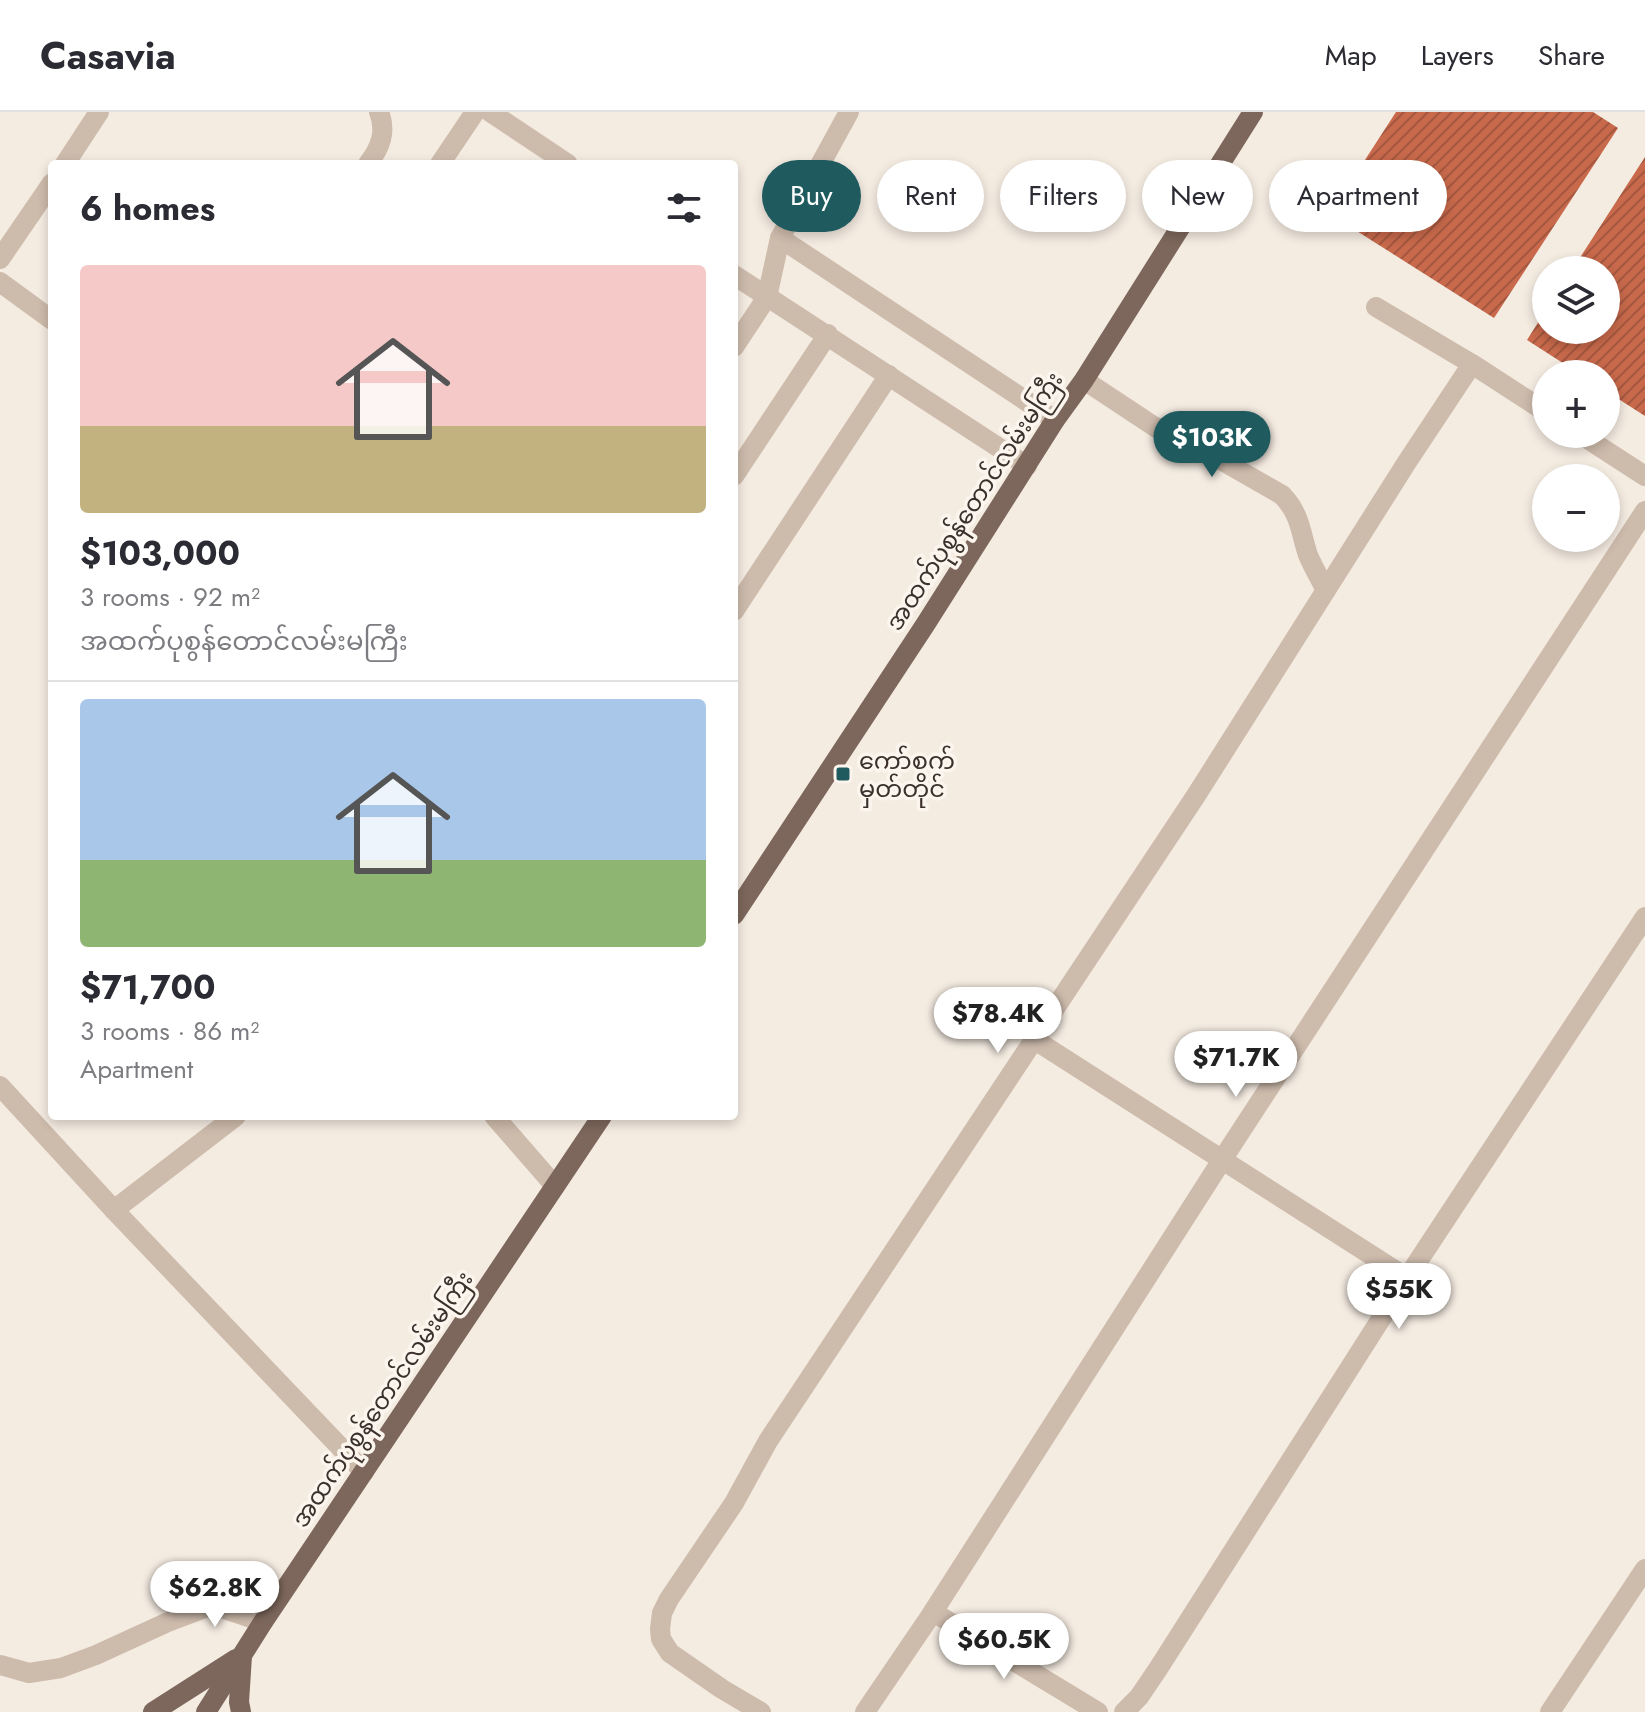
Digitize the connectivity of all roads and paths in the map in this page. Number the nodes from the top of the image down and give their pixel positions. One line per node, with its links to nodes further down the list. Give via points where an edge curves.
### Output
1 (99, 112): 8 (street)
2 (379, 112): 9 (street, via 383,131)
3 (475, 112): 10 (street)
4 (490, 112): 7 (street)
5 (849, 112): 13 (street)
6 (1253, 112): 24 (main road, အထက်ပုစွန်တောင်လမ်းမကြီး)
7 (520, 122): 11 (street)
8 (68, 160)
9 (370, 160)
10 (443, 160)
11 (563, 160)
12 (48, 189): 14 (street)
13 (780, 238): 17 (street); 26 (street)
14 (0, 259)
15 (738, 278): 17 (street)
16 (0, 282): 19 (street)
17 (767, 297): 20 (street); 21 (street)
18 (1376, 307): 22 (street)
19 (48, 317)
20 (828, 334): 23 (street); 29 (street)
21 (738, 341)
22 (1472, 364): 25 (street); 32 (street)
23 (889, 375): 28 (street); 33 (street)
24 (1084, 380): 26 (main road, အထက်ပုစွန်တောင်လမ်းမကြီး); 32 (street, via 1155,427 1282,495 1295,511)
25 (1532, 403)
26 (1055, 420): 28 (main road, အထက်ပုစွန်တောင်လမ်းမကြီး)
27 (1602, 448): 30 (street)
28 (1027, 466): 34 (main road, အထက်ပုစွန်တောင်လမ်းမကြီး)
29 (738, 470)
30 (1645, 476)
31 (1645, 511): 41 (street)
32 (1326, 590): 36 (street)
33 (738, 605)
34 (738, 909)
35 (1645, 917): 44 (street)
36 (1035, 1040): 41 (street); 54 (street, via 768,1441 662,1613 661,1639 670,1653)
37 (0, 1086): 43 (street)
38 (231, 1120): 43 (street)
39 (497, 1120): 42 (street)
40 (599, 1120): 42 (main road, အထက်ပုစွန်တောင်လမ်းမကြီး)
41 (1222, 1160): 44 (street); 47 (street)
42 (555, 1186): 45 (main road, အထက်ပုစွန်တောင်လမ်းမကြီး)
43 (114, 1210): 45 (street)
44 (1407, 1278): 57 (street, via 1158,1669)
45 (364, 1472): 48 (main road, အထက်ပုစွန်တောင်လမ်းမကြီး)
46 (1645, 1569): 58 (street)
47 (933, 1612): 55 (street); 56 (street)
48 (263, 1622): 49 (main road, အထက်ပုစွန်တောင်လမ်းမကြီး); 50 (street, via 213,1605 61,1668 29,1673)
49 (242, 1655): 51 (main road); 52 (main road, အထက်ပုစွန်တောင်လမ်းမကြီး); 53 (main road)
50 (0, 1665)
51 (153, 1712)
52 (206, 1712)
53 (241, 1712)
54 (761, 1712)
55 (865, 1712)
56 (1098, 1712)
57 (1124, 1712)
58 (1550, 1712)

